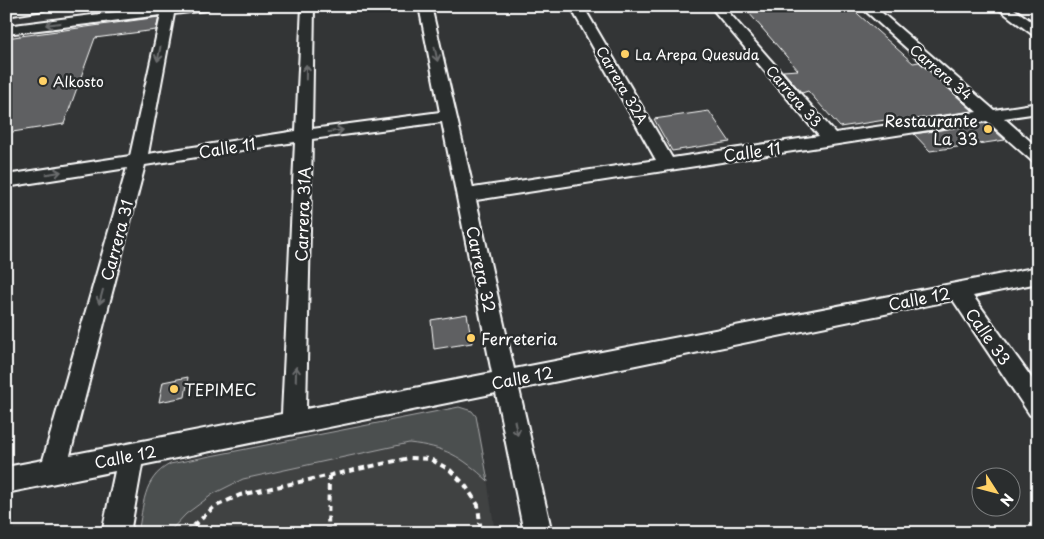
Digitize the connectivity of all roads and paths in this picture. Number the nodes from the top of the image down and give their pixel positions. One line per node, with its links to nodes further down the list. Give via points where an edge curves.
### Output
1 (44, 6): 10 (street)
2 (206, 6): 9 (street)
3 (308, 6): 16 (street, Carrera 31A, one-way to 3)
4 (425, 6): 15 (street, Carrera 32, one-way to 15)
5 (576, 6): 20 (street, Carrera 32A)
6 (716, 6): 17 (street, Carrera 33)
7 (866, 6): 14 (street, Carrera 34)
8 (1001, 6): 12 (street)
9 (169, 8): 11 (street, one-way to 11); 19 (street, Carrera 31, one-way to 19)
10 (15, 9)
11 (6, 30)
12 (1038, 32)
13 (1038, 108): 14 (street, Calle 11)
14 (990, 115): 17 (street, Calle 11); 18 (street, Carrera 34)
15 (449, 116): 16 (street, Calle 11, one-way to 15); 22 (street, Carrera 32)
16 (305, 135): 19 (street, Calle 11); 27 (street, Carrera 31A, one-way to 16)
17 (832, 140): 20 (street, Calle 11)
18 (1038, 157)
19 (138, 160): 21 (street, Calle 11, one-way to 19); 29 (street, Carrera 31, one-way to 29)
20 (667, 164): 22 (street, Calle 11)
21 (6, 181)
22 (466, 194): 25 (street, Carrera 32)
23 (1038, 275): 24 (street, Calle 12)
24 (957, 290): 25 (street, Calle 12); 26 (street, Calle 33)
25 (506, 380): 27 (street, Calle 12); 36 (street, Carrera 32, one-way to 36)
26 (1038, 407)
27 (294, 423): 28 (street, Calle 12)
28 (131, 455): 29 (street, Calle 12); 32 (street)
29 (53, 471): 31 (street, Calle 12)
30 (329, 476): 33 (path, via 240,495 214,507); 34 (path); 35 (path, via 409,458 430,459 450,470 465,485 478,505)
31 (6, 480)
32 (116, 533)
33 (186, 533)
34 (328, 533)
35 (482, 533)
36 (538, 533)

